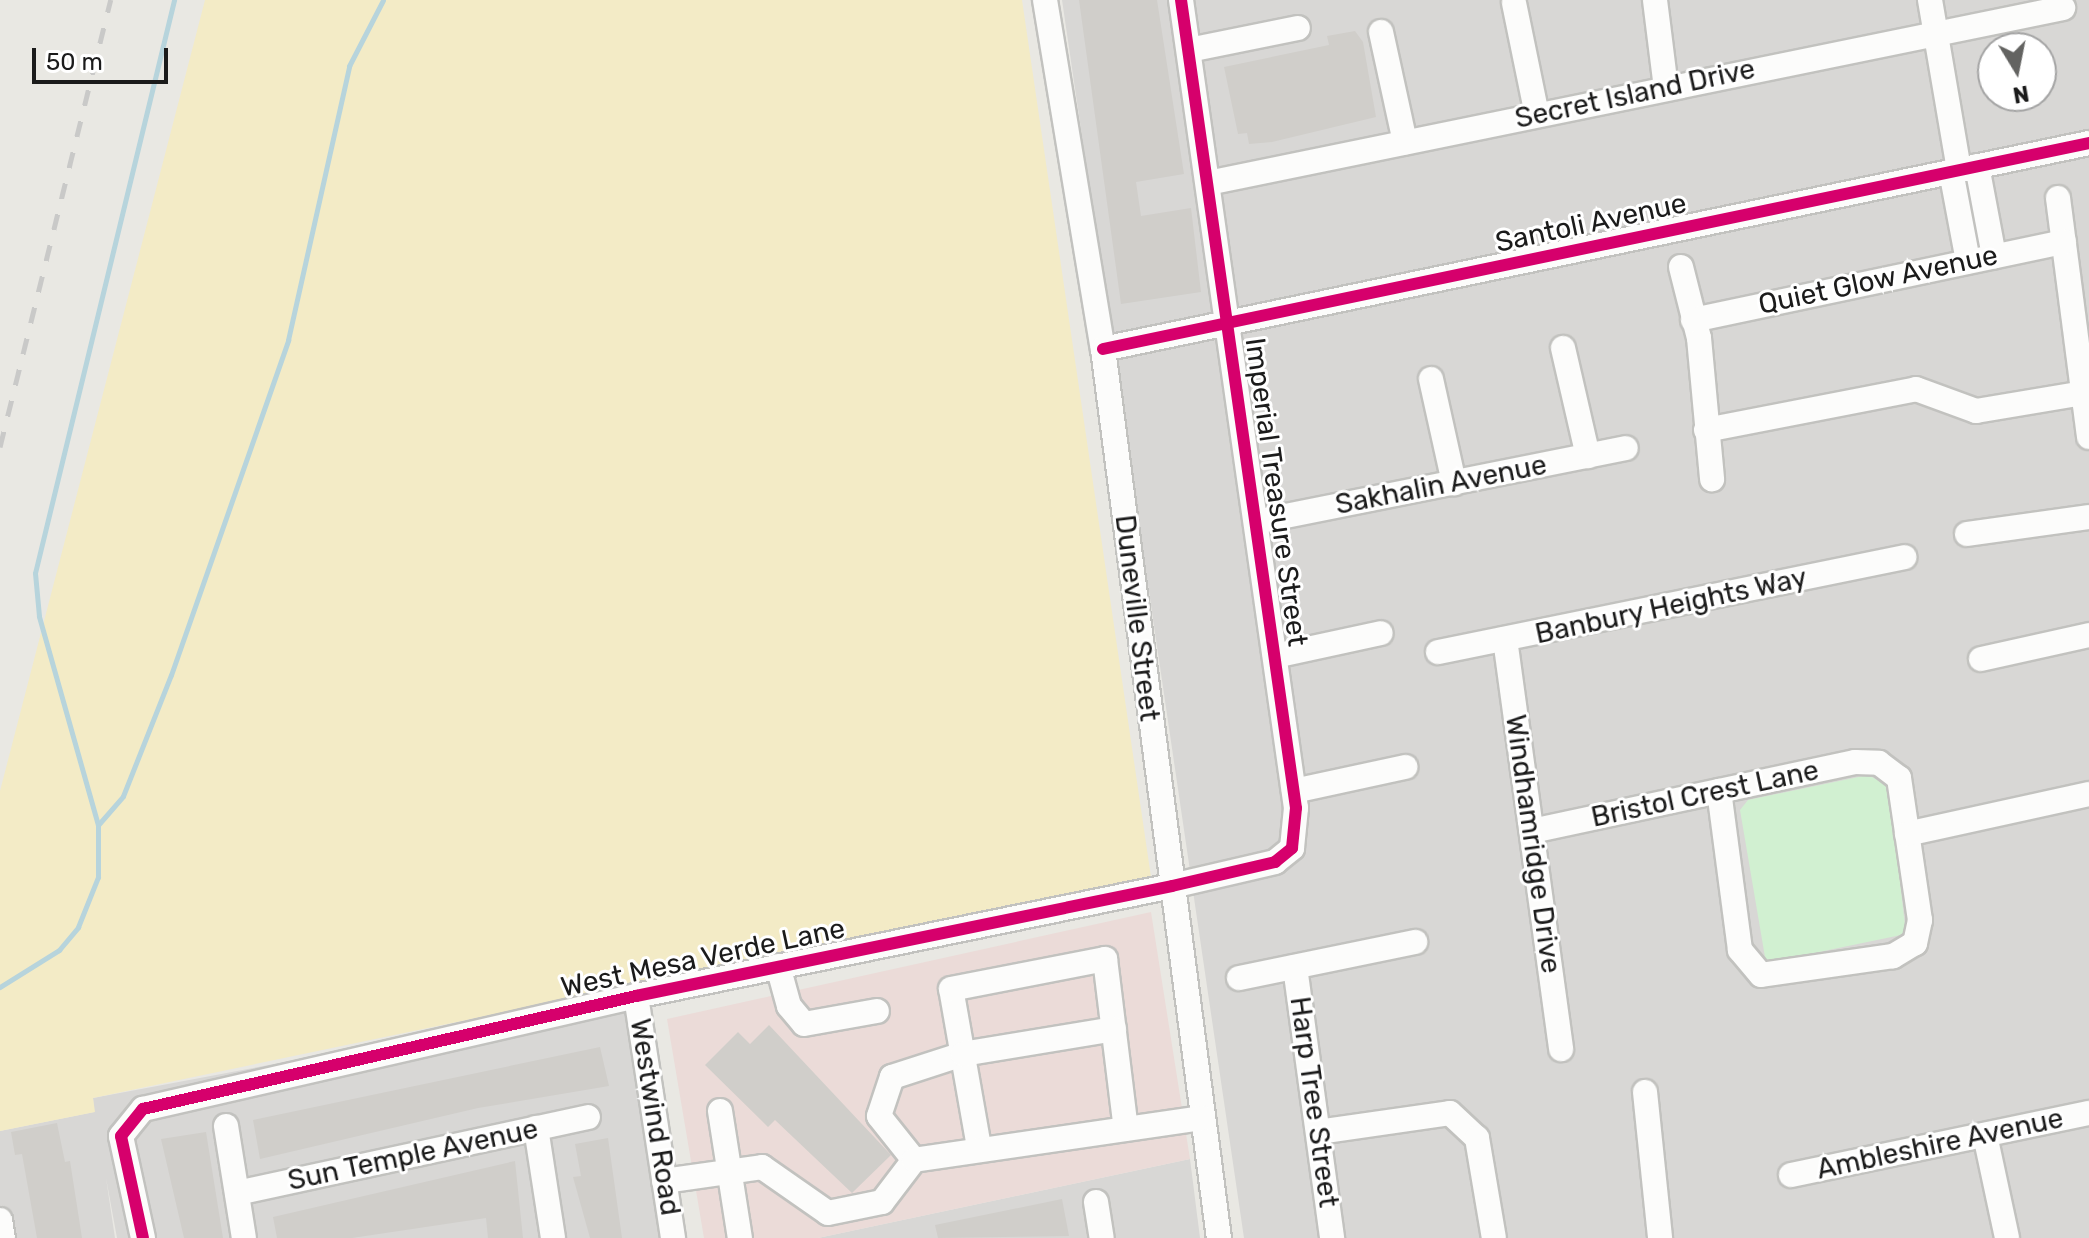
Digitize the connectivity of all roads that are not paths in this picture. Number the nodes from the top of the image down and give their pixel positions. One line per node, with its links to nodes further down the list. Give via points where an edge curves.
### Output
1 (1045, 0): 27 (street, Duneville Street)
2 (1181, 0): 10 (street, Imperial Treasure Street)
3 (1655, 0): 11 (street)
4 (1930, 0): 9 (street)
5 (1514, 3): 12 (street)
6 (2063, 8): 9 (street, Secret Island Drive)
7 (1298, 28): 10 (street)
8 (1381, 32): 13 (street)
9 (1934, 32): 11 (street, Secret Island Drive); 15 (street)
10 (1189, 50): 16 (street, Imperial Treasure Street)
11 (1666, 88): 12 (street, Secret Island Drive)
12 (1537, 115): 13 (street, Secret Island Drive)
13 (1405, 142): 16 (street, Secret Island Drive)
14 (2089, 143): 15 (street, Santoli Avenue)
15 (1962, 169): 18 (street); 19 (street); 25 (street, Santoli Avenue)
16 (1208, 183): 25 (street, Imperial Treasure Street)
17 (2058, 198): 20 (street)
18 (1987, 214): 19 (street); 21 (street)
19 (1960, 220): 22 (street)
20 (2064, 242): 21 (street, Quiet Glow Avenue); 29 (street)
21 (1994, 256): 22 (street, Quiet Glow Avenue)
22 (1968, 261): 24 (street, Quiet Glow Avenue)
23 (1681, 267): 24 (street)
24 (1693, 320): 30 (street)
25 (1228, 324): 27 (street, Santoli Avenue); 37 (street, Imperial Treasure Street)
26 (1563, 348): 33 (street)
27 (1103, 349): 53 (street, Duneville Street)
28 (1431, 379): 35 (street)
29 (2083, 393): 30 (street, via 1976,411 1916,389); 31 (street)
30 (1706, 430): 34 (street)
31 (2089, 437)
32 (1626, 448): 33 (street, Sakhalin Avenue)
33 (1588, 456): 35 (street, Sakhalin Avenue)
34 (1712, 479)
35 (1454, 483): 37 (street, Sakhalin Avenue)
36 (2089, 517): 38 (street)
37 (1256, 522): 44 (street, Imperial Treasure Street)
38 (1967, 534)
39 (1904, 557): 42 (street, Banbury Heights Way)
40 (1381, 633): 44 (street)
41 (2089, 635): 45 (street)
42 (1505, 639): 43 (street, Banbury Heights Way); 50 (street, Windhamridge Drive)
43 (1438, 652)
44 (1275, 656): 47 (street, Imperial Treasure Street)
45 (1981, 659)
46 (1405, 767): 47 (street)
47 (1294, 791): 52 (street, Imperial Treasure Street)
48 (1719, 791): 50 (street, Bristol Crest Lane); 51 (street, Bristol Crest Lane, via 1879,763 1899,778); 51 (street, via 1740,950 1761,975 1893,956 1915,943 1920,920)
49 (2089, 794): 51 (street)
50 (1532, 831): 61 (street, Windhamridge Drive)
51 (1907, 834)
52 (1292, 848): 53 (street, West Mesa Verde Lane, via 1275,862)
53 (1172, 886): 55 (street, West Mesa Verde Lane); 67 (street, Duneville Street)
54 (1415, 942): 56 (street)
55 (778, 966): 58 (street, West Mesa Verde Lane); 59 (street, via 789,1006 804,1024)
56 (1295, 967): 57 (street); 71 (street, Harp Tree Street)
57 (1239, 978)
58 (636, 996): 77 (street, Westwind Road); 82 (street, West Mesa Verde Lane, via 161,1104 126,1123 121,1136)
59 (877, 1011)
60 (1114, 1029): 62 (street); 62 (street, via 1105,959 951,989); 70 (street)
61 (1561, 1049)
62 (963, 1054): 73 (street); 74 (street, via 892,1077 879,1116)
63 (1645, 1092): 91 (street)
64 (720, 1111): 75 (street)
65 (2089, 1113): 72 (street, Ambleshire Avenue)
66 (588, 1117): 69 (street, Sun Temple Avenue)
67 (1203, 1118): 70 (street); 88 (street, Duneville Street)
68 (226, 1126): 78 (street)
69 (536, 1128): 78 (street, Sun Temple Avenue); 84 (street)
70 (1126, 1129): 73 (street)
71 (1318, 1132): 89 (street, Harp Tree Street); 90 (street, via 1437,1113 1471,1127)
72 (1985, 1135): 76 (street, Ambleshire Avenue); 92 (street)
73 (979, 1147): 74 (street)
74 (914, 1160): 75 (street, via 882,1202 828,1213 762,1167)
75 (729, 1172): 77 (street); 86 (street)
76 (1791, 1175)
77 (664, 1181): 85 (street, Westwind Road)
78 (237, 1193): 83 (street)
79 (1096, 1202): 87 (street)
80 (0, 1220): 81 (street)
81 (3, 1238)
82 (143, 1238)
83 (244, 1238)
84 (553, 1238)
85 (673, 1238)
86 (740, 1238)
87 (1102, 1238)
88 (1219, 1238)
89 (1332, 1238)
90 (1494, 1238)
91 (1660, 1238)
92 (2007, 1238)

